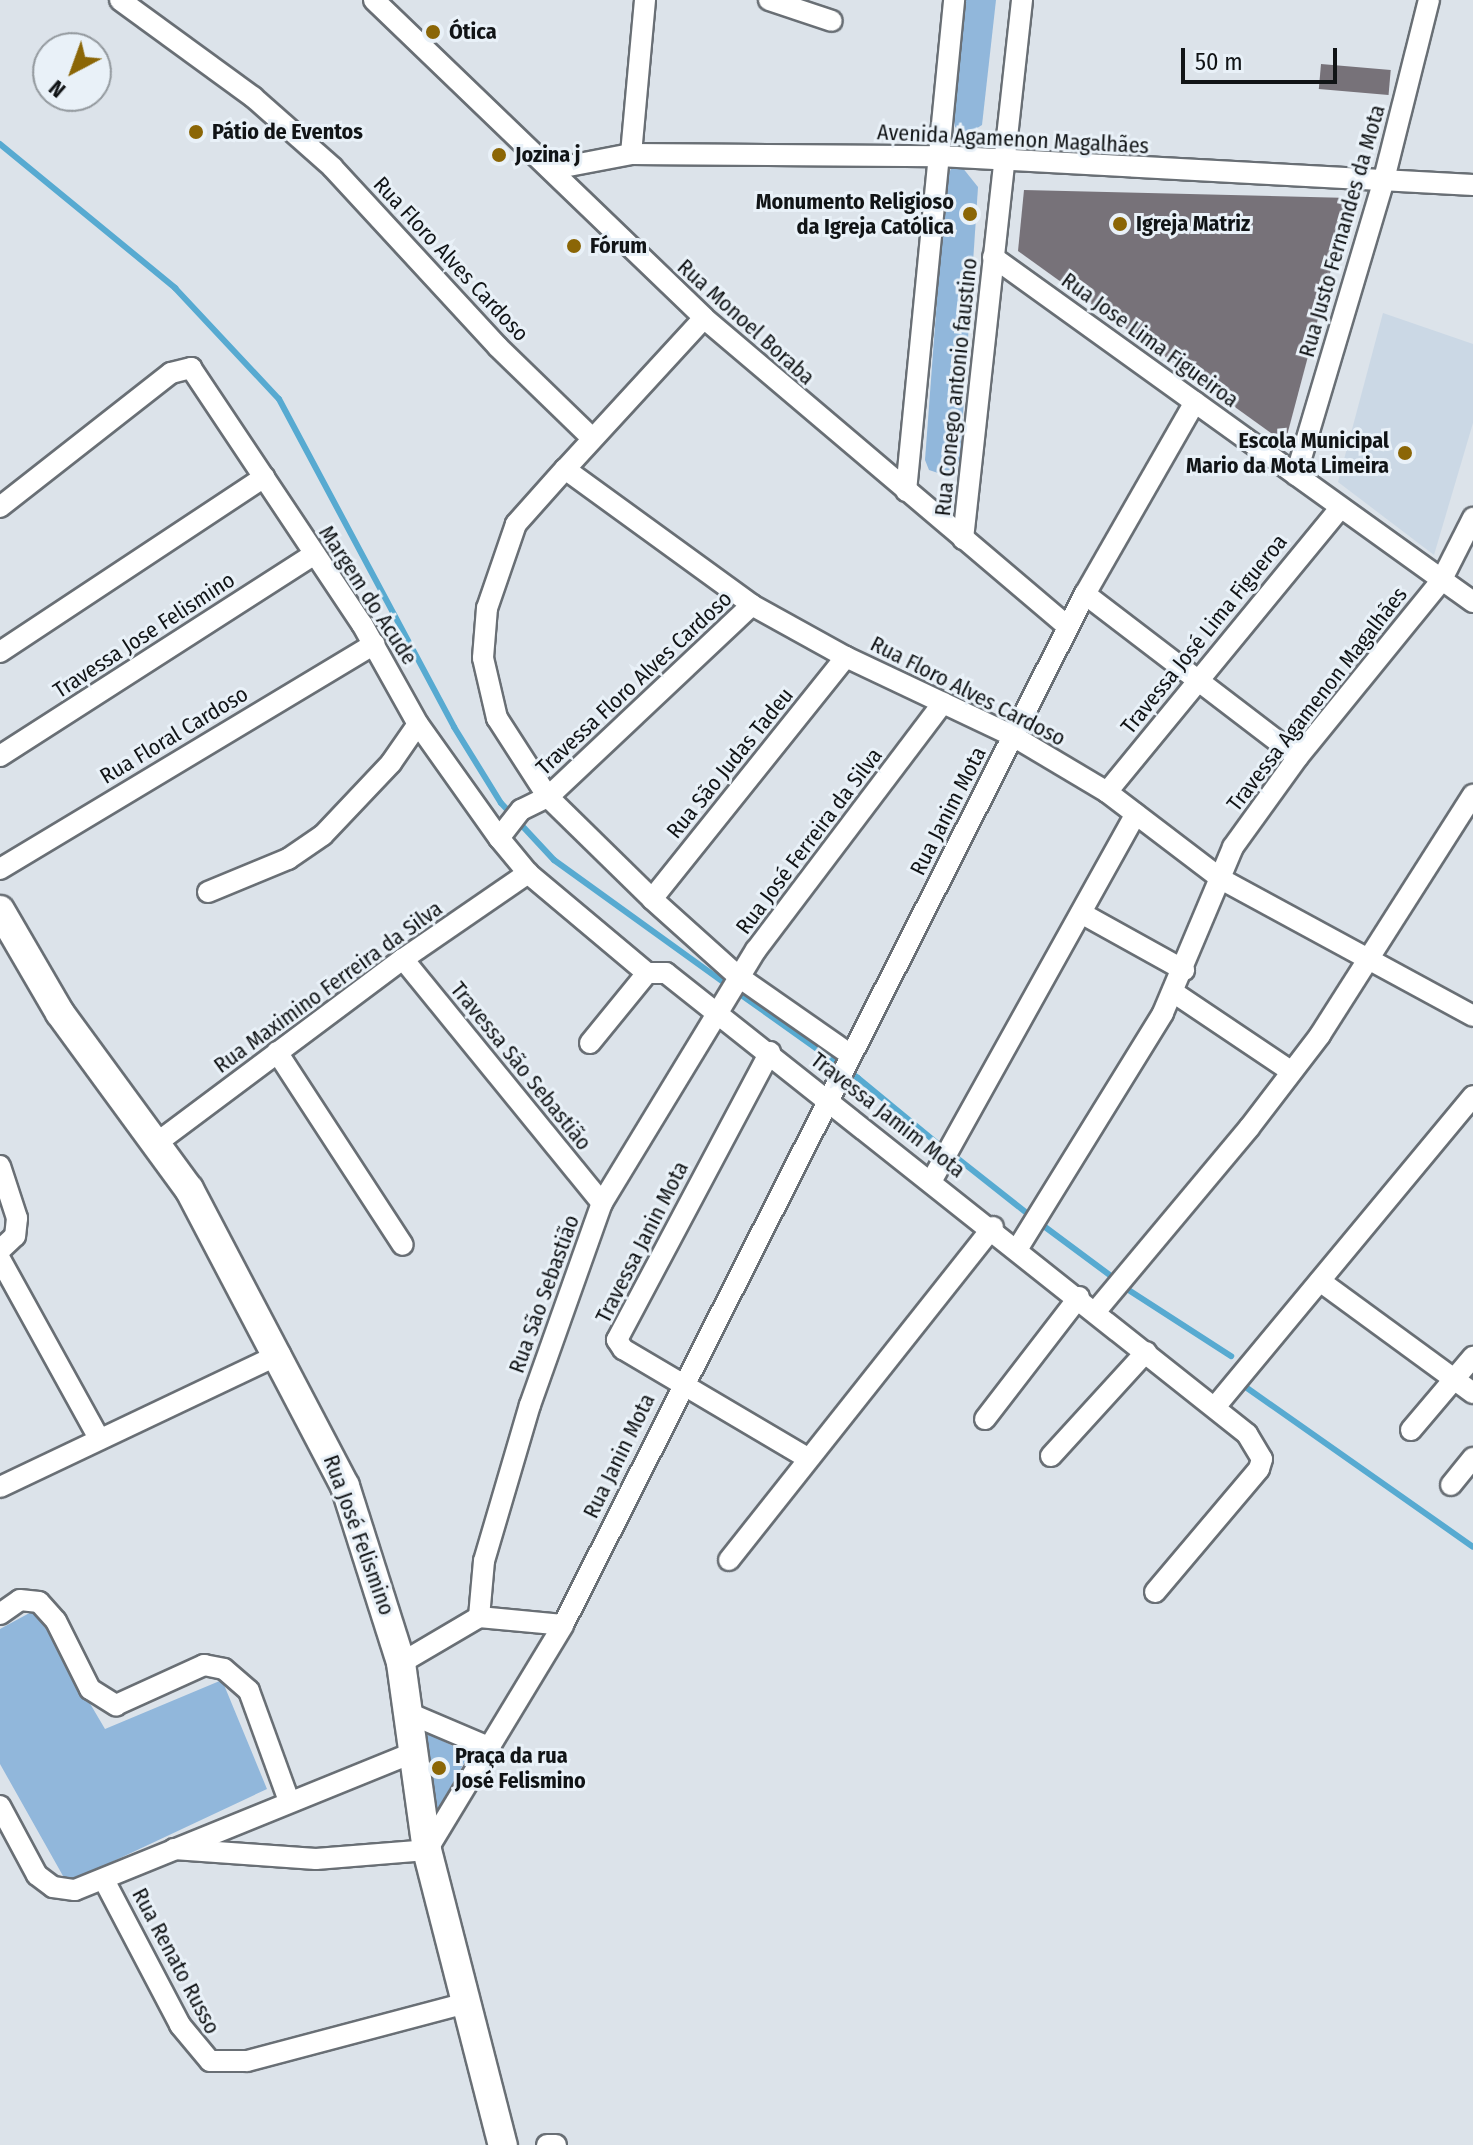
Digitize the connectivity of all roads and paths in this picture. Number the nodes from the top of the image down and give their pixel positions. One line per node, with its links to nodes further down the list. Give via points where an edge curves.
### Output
1 (120, 0): 18 (street, Rua Floro Alves Cardoso, via 253,97 332,167 498,347)
2 (374, 0): 12 (street, Rua Monoel Boraba)
3 (645, 0): 9 (street)
4 (769, 0): 8 (street)
5 (954, 0): 10 (street, Rua Conego antonio faustino)
6 (1022, 0): 11 (street, Rua Conego antonio faustino)
7 (1429, 0): 13 (street, Rua Justo Fernandes da Mota)
8 (832, 21)
9 (631, 154): 10 (street, Avenida Agamenon Magalhães); 12 (street, Avenida Agamenon Magalhães)
10 (939, 156): 11 (street, Avenida Agamenon Magalhães); 22 (street, Rua Conego antonio faustino)
11 (1005, 160): 13 (street, Avenida Agamenon Magalhães); 15 (street, Rua Conego antonio faustino)
12 (553, 169): 16 (street, Rua Monoel Boraba)
13 (1383, 183): 14 (street, Avenida Agamenon Magalhães); 20 (street, Rua Justo Fernandes da Mota)
14 (1473, 185)
15 (993, 257): 17 (street, Rua Jose Lima Figueiroa); 26 (street, Rua Conego antonio faustino)
16 (704, 318): 18 (street); 22 (street, Rua Monoel Boraba)
17 (1195, 402): 20 (street, Rua Jose Lima Figueiroa); 29 (street, Rua Janim Mota)
18 (591, 437): 19 (street)
19 (565, 469): 31 (street, Rua Floro Alves Cardoso); 43 (street, via 533,499 502,556 487,608 483,658 497,718)
20 (1296, 475): 24 (street, Rua Jose Lima Figueiroa)
21 (264, 477): 23 (street, Margem do Acude, via 191,368 171,373); 27 (street, Margem do Acude); 34 (street)
22 (906, 491): 26 (street, Rua Monoel Boraba)
23 (0, 507)
24 (1340, 508): 28 (street, Rua Jose Lima Figueiroa); 36 (street, Travessa José Lima Figueroa)
25 (1473, 518): 28 (street, Travessa Agamenon Magalhães)
26 (963, 539): 32 (street, Rua Monoel Boraba)
27 (313, 555): 33 (street, Margem do Acude); 40 (street, Travessa Jose Felismino)
28 (1441, 581): 30 (street, Rua Jose Lima Figueiroa); 41 (street, Travessa Agamenon Magalhães)
29 (1085, 594): 32 (street, Rua Janim Mota); 36 (street)
30 (1473, 602)
31 (752, 605): 35 (street, Rua Floro Alves Cardoso); 43 (street, Travessa Floro Alves Cardoso)
32 (1068, 627): 39 (street, Rua Janim Mota)
33 (375, 644): 38 (street, Margem do Acude); 47 (street, Rua Floral Cardoso)
34 (0, 652)
35 (846, 657): 37 (street, Rua Floro Alves Cardoso); 51 (street, Rua São Judas Tadeu)
36 (1198, 678): 41 (street); 42 (street, Travessa José Lima Figueroa)
37 (943, 703): 39 (street, Rua Floro Alves Cardoso); 58 (street, Rua José Ferreira da Silva)
38 (418, 724): 46 (street, Margem do Acude); 50 (street, via 391,763 323,835 288,859)
39 (1013, 736): 42 (street, Rua Floro Alves Cardoso); 65 (street, Rua Janim Mota)
40 (0, 756)
41 (1298, 757): 49 (street, Travessa Agamenon Magalhães, via 1233,847)
42 (1107, 792): 45 (street, Rua Floro Alves Cardoso)
43 (548, 797): 46 (street, Travessa Floro Alves Cardoso); 51 (street)
44 (1470, 804): 55 (street)
45 (1136, 814): 49 (street, Rua Floro Alves Cardoso); 53 (street)
46 (509, 824): 48 (street, Margem do Acude)
47 (0, 869)
48 (528, 873): 54 (street, Rua Maximino Ferreira da Silva); 57 (street)
49 (1221, 879): 55 (street, Rua Floro Alves Cardoso); 56 (street, Travessa Agamenon Magalhães)
50 (208, 892)
51 (652, 899): 58 (street)
52 (0, 910): 69 (street, Rua José Felismino, via 60,1013)
53 (1081, 913): 56 (street); 71 (street)
54 (403, 959): 63 (street, Rua Maximino Ferreira da Silva); 72 (street, Travessa São Sebastião)
55 (1369, 960): 61 (street, Rua Floro Alves Cardoso); 66 (street)
56 (1184, 970): 59 (street, Travessa Agamenon Magalhães)
57 (657, 973): 60 (street, Travessa Jamim Mota); 62 (street)
58 (739, 977): 60 (street, Rua José Ferreira da Silva); 65 (street)
59 (1173, 992): 66 (street); 75 (street, Travessa Agamenon Magalhães)
60 (718, 1011): 64 (street, Travessa Jamim Mota); 72 (street, Rua São Sebastião)
61 (1473, 1016)
62 (590, 1043)
63 (277, 1052): 69 (street, Rua Maximino Ferreira da Silva); 74 (street)
64 (770, 1052): 68 (street, Travessa Jamim Mota); 85 (street, Travessa Janin Mota, via 617,1333 623,1349)
65 (846, 1065): 68 (street, Rua Janin Mota)
66 (1292, 1072): 80 (street)
67 (1473, 1096): 78 (street)
68 (827, 1099): 71 (street, Travessa Jamim Mota); 85 (street, Rua Janin Mota)
69 (158, 1142): 82 (street, Rua José Felismino)
70 (0, 1166): 76 (street, via 17,1218 15,1236)
71 (932, 1180): 73 (street, Travessa Jamim Mota)
72 (602, 1203): 99 (street, Rua São Sebastião, via 530,1405 484,1561)
73 (993, 1227): 75 (street, Travessa Jamim Mota); 92 (street)
74 (403, 1245)
75 (1018, 1248): 79 (street, Travessa Jamim Mota)
76 (0, 1250)
77 (0, 1259): 90 (street)
78 (1320, 1281): 84 (street); 87 (street)
79 (1079, 1297): 80 (street, Travessa Jamim Mota); 88 (street)
80 (1096, 1311): 81 (street, Travessa Jamim Mota)
81 (1146, 1352): 87 (street, Travessa Jamim Mota); 91 (street)
82 (280, 1354): 90 (street); 101 (street, Rua José Felismino, via 345,1486)
83 (1473, 1357): 84 (street)
84 (1453, 1378): 86 (street); 89 (street)
85 (681, 1385): 92 (street, Travessa Janin Mota); 100 (street, Rua Janin Mota)
86 (1473, 1393)
87 (1215, 1407): 97 (street, Travessa Jamim Mota, via 1247,1434 1262,1459)
88 (985, 1419)
89 (1411, 1430)
90 (99, 1438): 95 (street)
91 (1051, 1456)
92 (807, 1458): 96 (street)
93 (1473, 1458): 94 (street)
94 (1451, 1485)
95 (0, 1487)
96 (729, 1560)
97 (1155, 1592)
98 (0, 1614): 105 (street, via 20,1600 39,1602 56,1621 90,1689 116,1705 204,1665 224,1669 249,1691)
99 (479, 1617): 100 (street); 101 (street)
100 (563, 1625): 103 (street, Rua Janin Mota)
101 (401, 1663): 102 (street, Rua José Felismino)
102 (406, 1712): 103 (street); 104 (street, Rua José Felismino)
103 (491, 1748): 108 (street, Rua Janin Mota)
104 (412, 1753): 105 (street, Rua Renato Russo); 108 (street, Rua José Felismino)
105 (289, 1801): 107 (street, Rua Renato Russo)
106 (0, 1806): 109 (street, Rua Renato Russo, via 26,1861 43,1881 66,1891)
107 (174, 1849): 108 (street, via 316,1859); 109 (street, Rua Renato Russo)
108 (427, 1850): 110 (street, Rua José Felismino)
109 (104, 1880): 110 (street, Rua Renato Russo, via 180,2025 210,2061 247,2061)
110 (467, 2003): 111 (street, Rua José Felismino)
111 (503, 2145)
112 (547, 2145): 113 (street)
113 (556, 2145)

